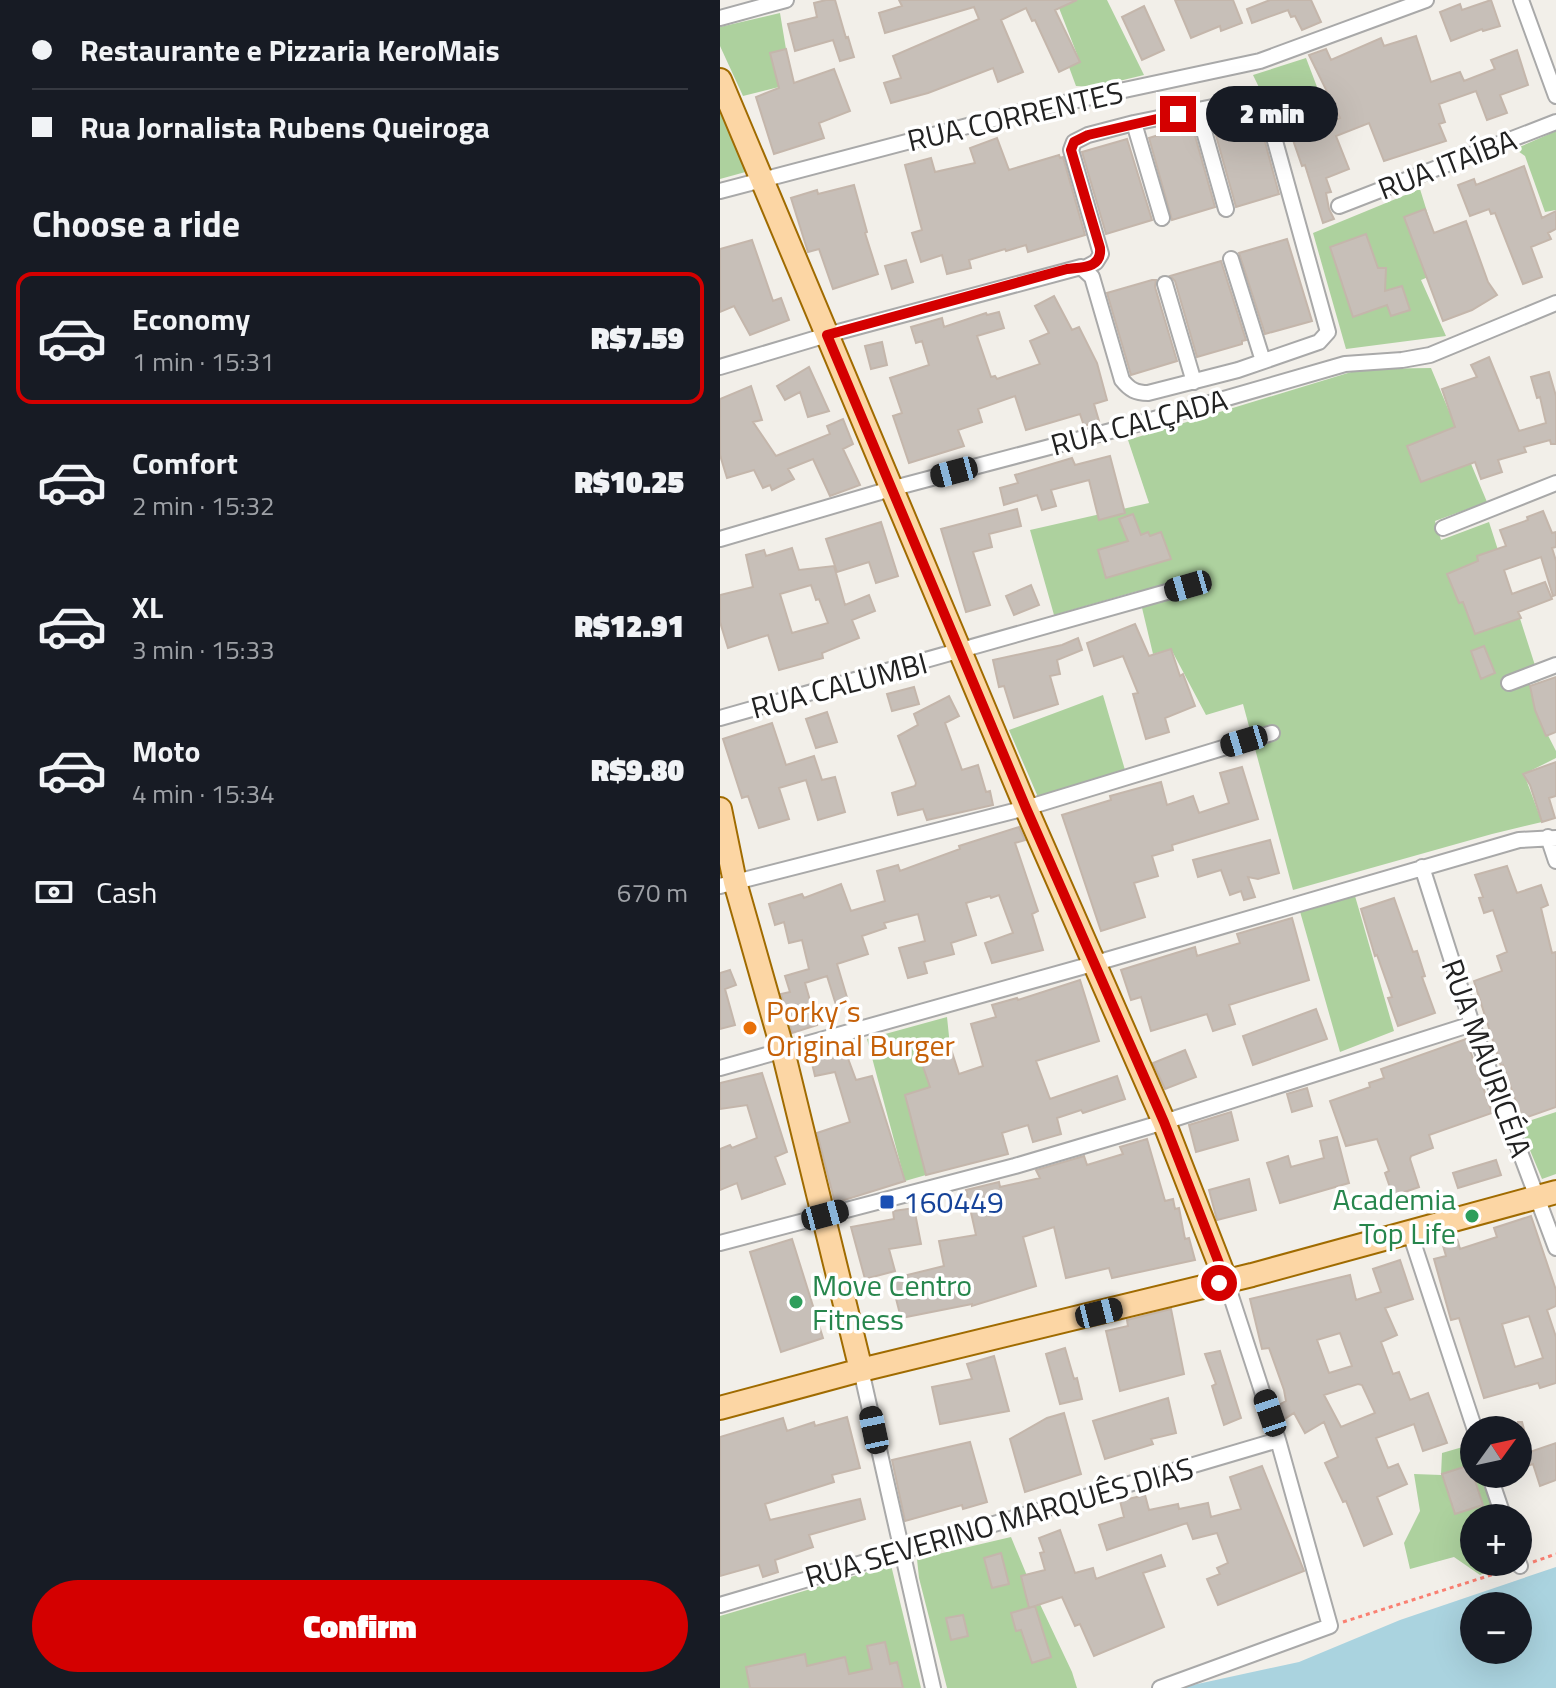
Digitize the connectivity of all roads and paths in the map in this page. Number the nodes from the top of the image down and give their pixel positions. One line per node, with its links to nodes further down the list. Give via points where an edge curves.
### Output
1 (786, 0): 4 (street)
2 (1426, 0): 10 (street, RUA CORRENTES, via 1260,61 1017,113)
3 (1521, 0): 6 (street)
4 (720, 18)
5 (720, 80): 10 (main road)
6 (1556, 96)
7 (1198, 110): 9 (street); 13 (street); 20 (street, via 1252,99 1265,109 1328,332 1319,342)
8 (1556, 122): 12 (street, RUA ITAÍBA)
9 (1134, 123): 14 (street); 16 (street, via 1078,138 1071,150 1101,254)
10 (763, 179): 11 (street, RUA CORRENTES); 19 (main road)
11 (720, 191)
12 (1339, 206)
13 (1226, 209)
14 (1162, 218)
15 (1231, 259): 20 (street)
16 (1085, 268): 19 (street); 22 (street, via 1129,389 1148,393)
17 (1165, 284): 22 (street)
18 (1556, 303): 24 (street, RUA CALÇADA, via 1430,355 1345,364)
19 (827, 335): 21 (street); 24 (main road)
20 (1263, 361): 22 (street)
21 (720, 367)
22 (1194, 382)
23 (1556, 483): 25 (street)
24 (894, 488): 26 (street, RUA CALÇADA); 28 (main road)
25 (1443, 528)
26 (720, 539)
27 (1188, 586): 28 (street, RUA CALUMBI)
28 (962, 651): 31 (street, RUA CALUMBI); 33 (main road)
29 (1556, 665): 30 (street)
30 (1509, 683)
31 (720, 718)
32 (1272, 733): 33 (street)
33 (1026, 808): 38 (street); 39 (main road)
34 (720, 809): 38 (main road)
35 (1552, 837): 36 (street); 37 (street, via 1519,840)
36 (1556, 861)
37 (1422, 867): 39 (street); 40 (street, RUA MAURICÉIA)
38 (728, 884): 41 (main road)
39 (1096, 963): 41 (street); 43 (main road)
40 (1472, 1024): 43 (street); 44 (street, RUA MAURICÉIA)
41 (783, 1051): 42 (street); 45 (main road)
42 (720, 1068)
43 (1164, 1122): 45 (street); 49 (main road)
44 (1547, 1195): 46 (main road); 48 (street, RUA MAURICÉIA)
45 (825, 1215): 47 (street); 50 (main road)
46 (1410, 1233): 49 (main road); 52 (street)
47 (720, 1243)
48 (1556, 1248)
49 (1226, 1281): 50 (main road); 53 (street)
50 (861, 1370): 51 (main road); 54 (street)
51 (720, 1408)
52 (1470, 1416)
53 (1278, 1440): 54 (street, RUA SEVERINO MARQUÊS DIAS); 59 (street)
54 (901, 1551): 58 (street, RUA SEVERINO MARQUÊS DIAS); 60 (street)
55 (1556, 1554): 56 (path)
56 (1532, 1560)
57 (1482, 1576): 59 (path)
58 (720, 1605)
59 (1330, 1626): 61 (street)
60 (933, 1688)
61 (1160, 1688)

